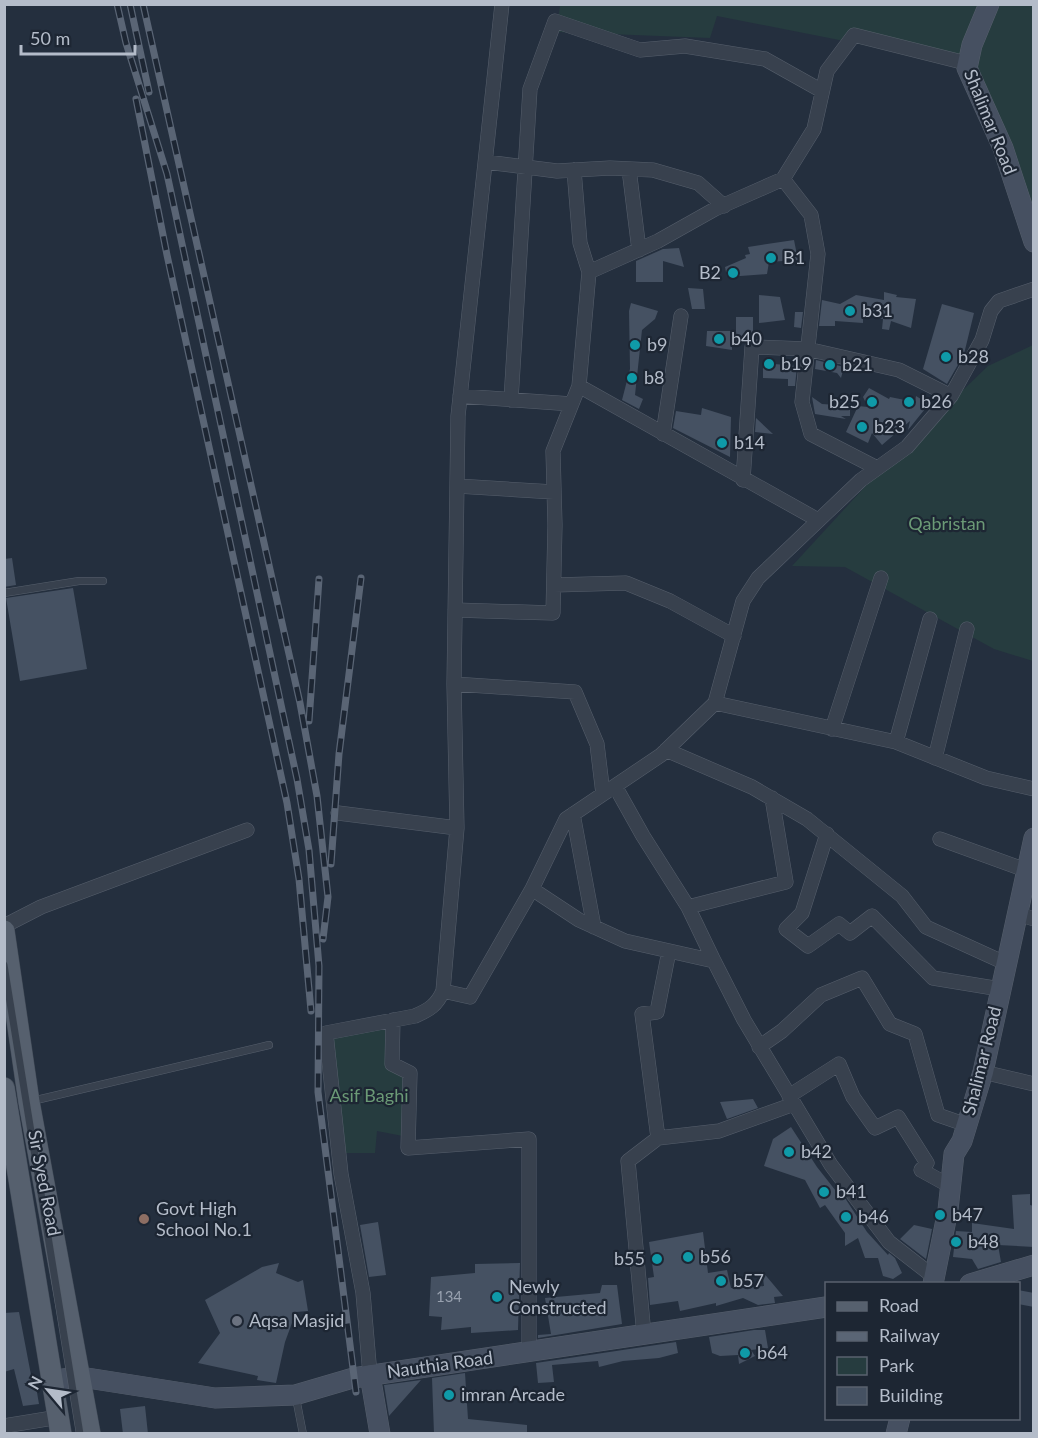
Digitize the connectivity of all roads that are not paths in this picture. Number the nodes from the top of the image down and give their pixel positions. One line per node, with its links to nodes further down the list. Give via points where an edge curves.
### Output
1 (502, 4): 5 (street)
2 (989, 4): 3 (main road, Shalimar Road)
3 (966, 63): 4 (street, via 854,35 827,71); 11 (main road, Shalimar Road, via 1003,148)
4 (822, 92): 6 (street, via 765,59 685,46 640,50 555,21 530,88); 9 (street, via 814,129)
5 (486, 162): 6 (street); 18 (street)
6 (524, 167): 8 (street); 20 (street)
7 (629, 169): 8 (street); 10 (street, via 653,170 698,183); 12 (street)
8 (574, 170): 13 (street, via 580,243)
9 (783, 179): 10 (street); 16 (street, via 812,215 818,254)
10 (724, 206): 12 (street)
11 (1034, 242)
12 (639, 250): 13 (street)
13 (589, 272): 17 (street)
14 (1034, 289): 19 (street, via 999,301 991,311 982,340)
15 (681, 316): 22 (street)
16 (807, 349): 19 (street, via 899,370); 23 (street, via 802,402 811,434); 24 (street, via 752,346)
17 (579, 386): 21 (street); 22 (street)
18 (460, 396): 20 (street); 25 (street)
19 (951, 396): 23 (street, via 907,447)
20 (511, 400): 21 (street)
21 (572, 404): 26 (street, via 553,451)
22 (663, 435): 24 (street)
23 (877, 468): 27 (street)
24 (743, 480): 27 (street)
25 (457, 486): 26 (street); 32 (street)
26 (554, 492): 30 (street)
27 (818, 520): 35 (street, via 758,579 743,601)
28 (881, 578): 38 (street)
29 (103, 581): 31 (lane)
30 (554, 585): 32 (street, via 553,613); 35 (street, via 626,583 670,601)
31 (4, 593)
32 (455, 610): 36 (street)
33 (930, 619): 39 (street)
34 (967, 629): 41 (street)
35 (734, 636): 37 (street)
36 (454, 684): 44 (street, via 575,692 597,744); 48 (street)
37 (716, 703): 38 (street); 40 (street)
38 (832, 729): 39 (street)
39 (896, 742): 41 (street)
40 (666, 750): 42 (street); 45 (street)
41 (935, 758): 43 (street, via 986,778)
42 (615, 786): 44 (street); 55 (street)
43 (1034, 789)
44 (603, 794): 47 (street)
45 (772, 798): 50 (street); 55 (street, via 786,882)
46 (338, 813): 48 (street)
47 (573, 814): 54 (street, via 566,819); 58 (street)
48 (457, 828): 65 (street)
49 (247, 830): 57 (street, via 41,907)
50 (827, 834): 62 (street, via 902,896 926,927); 64 (street, via 802,913 786,929 808,946 839,924 850,933 872,916 933,978)
51 (1034, 838): 53 (main road, Shalimar Road)
52 (940, 839): 53 (street)
53 (1029, 872): 56 (main road, Shalimar Road)
54 (532, 889): 58 (street); 65 (street, via 470,997)
55 (688, 907): 61 (street)
56 (1025, 916): 62 (main road, Shalimar Road)
57 (4, 926)
58 (594, 927): 60 (street)
59 (4, 931): 73 (main road, Sir Syed Road)
60 (669, 951): 61 (street); 75 (street, via 657,1012 642,1014)
61 (714, 961): 68 (street)
62 (1005, 963): 64 (main road, Shalimar Road)
63 (4, 965): 90 (lane, bridge)
64 (1000, 989): 69 (main road, Shalimar Road)
65 (443, 991): 66 (street, via 428,1011)
66 (393, 1020): 83 (street, via 392,1064 410,1073 408,1148 529,1139); 84 (street, via 326,1033 341,1174 363,1293)
67 (269, 1045): 73 (lane)
68 (759, 1047): 72 (street); 74 (street, via 821,995 862,978 890,1024 915,1034 938,1115)
69 (983, 1072): 70 (street); 74 (main road, Shalimar Road)
70 (1034, 1084)
71 (4, 1088): 76 (main road, Sir Syed Road)
72 (791, 1100): 75 (street, via 719,1131); 77 (street, via 839,1064 853,1097 875,1128 898,1117 927,1163 921,1170); 79 (street, via 831,1165 890,1242)
73 (29, 1102): 85 (main road, Sir Syed Road)
74 (967, 1125): 77 (main road, Shalimar Road, via 954,1154)
75 (658, 1138): 82 (street, via 628,1161)
76 (12, 1178): 86 (main road, Sir Syed Road)
77 (951, 1186): 79 (main road, Shalimar Road)
78 (1034, 1265): 80 (main road)
79 (933, 1280)
80 (977, 1282)
81 (825, 1307): 82 (main road, Nauthia Road)
82 (644, 1335): 83 (main road, Nauthia Road)
83 (529, 1352): 84 (main road, Nauthia Road)
84 (370, 1375): 87 (main road, Nauthia Road); 93 (main road)
85 (81, 1377): 86 (main road, Nauthia Road); 87 (main road, Nauthia Road, via 215,1398); 91 (main road, Sir Syed Road)
86 (54, 1380): 88 (main road, Sir Syed Road)
87 (295, 1395): 92 (lane)
88 (60, 1425): 89 (street)
89 (4, 1426)
90 (80, 1434)
91 (90, 1434)
92 (303, 1434)
93 (380, 1434)

